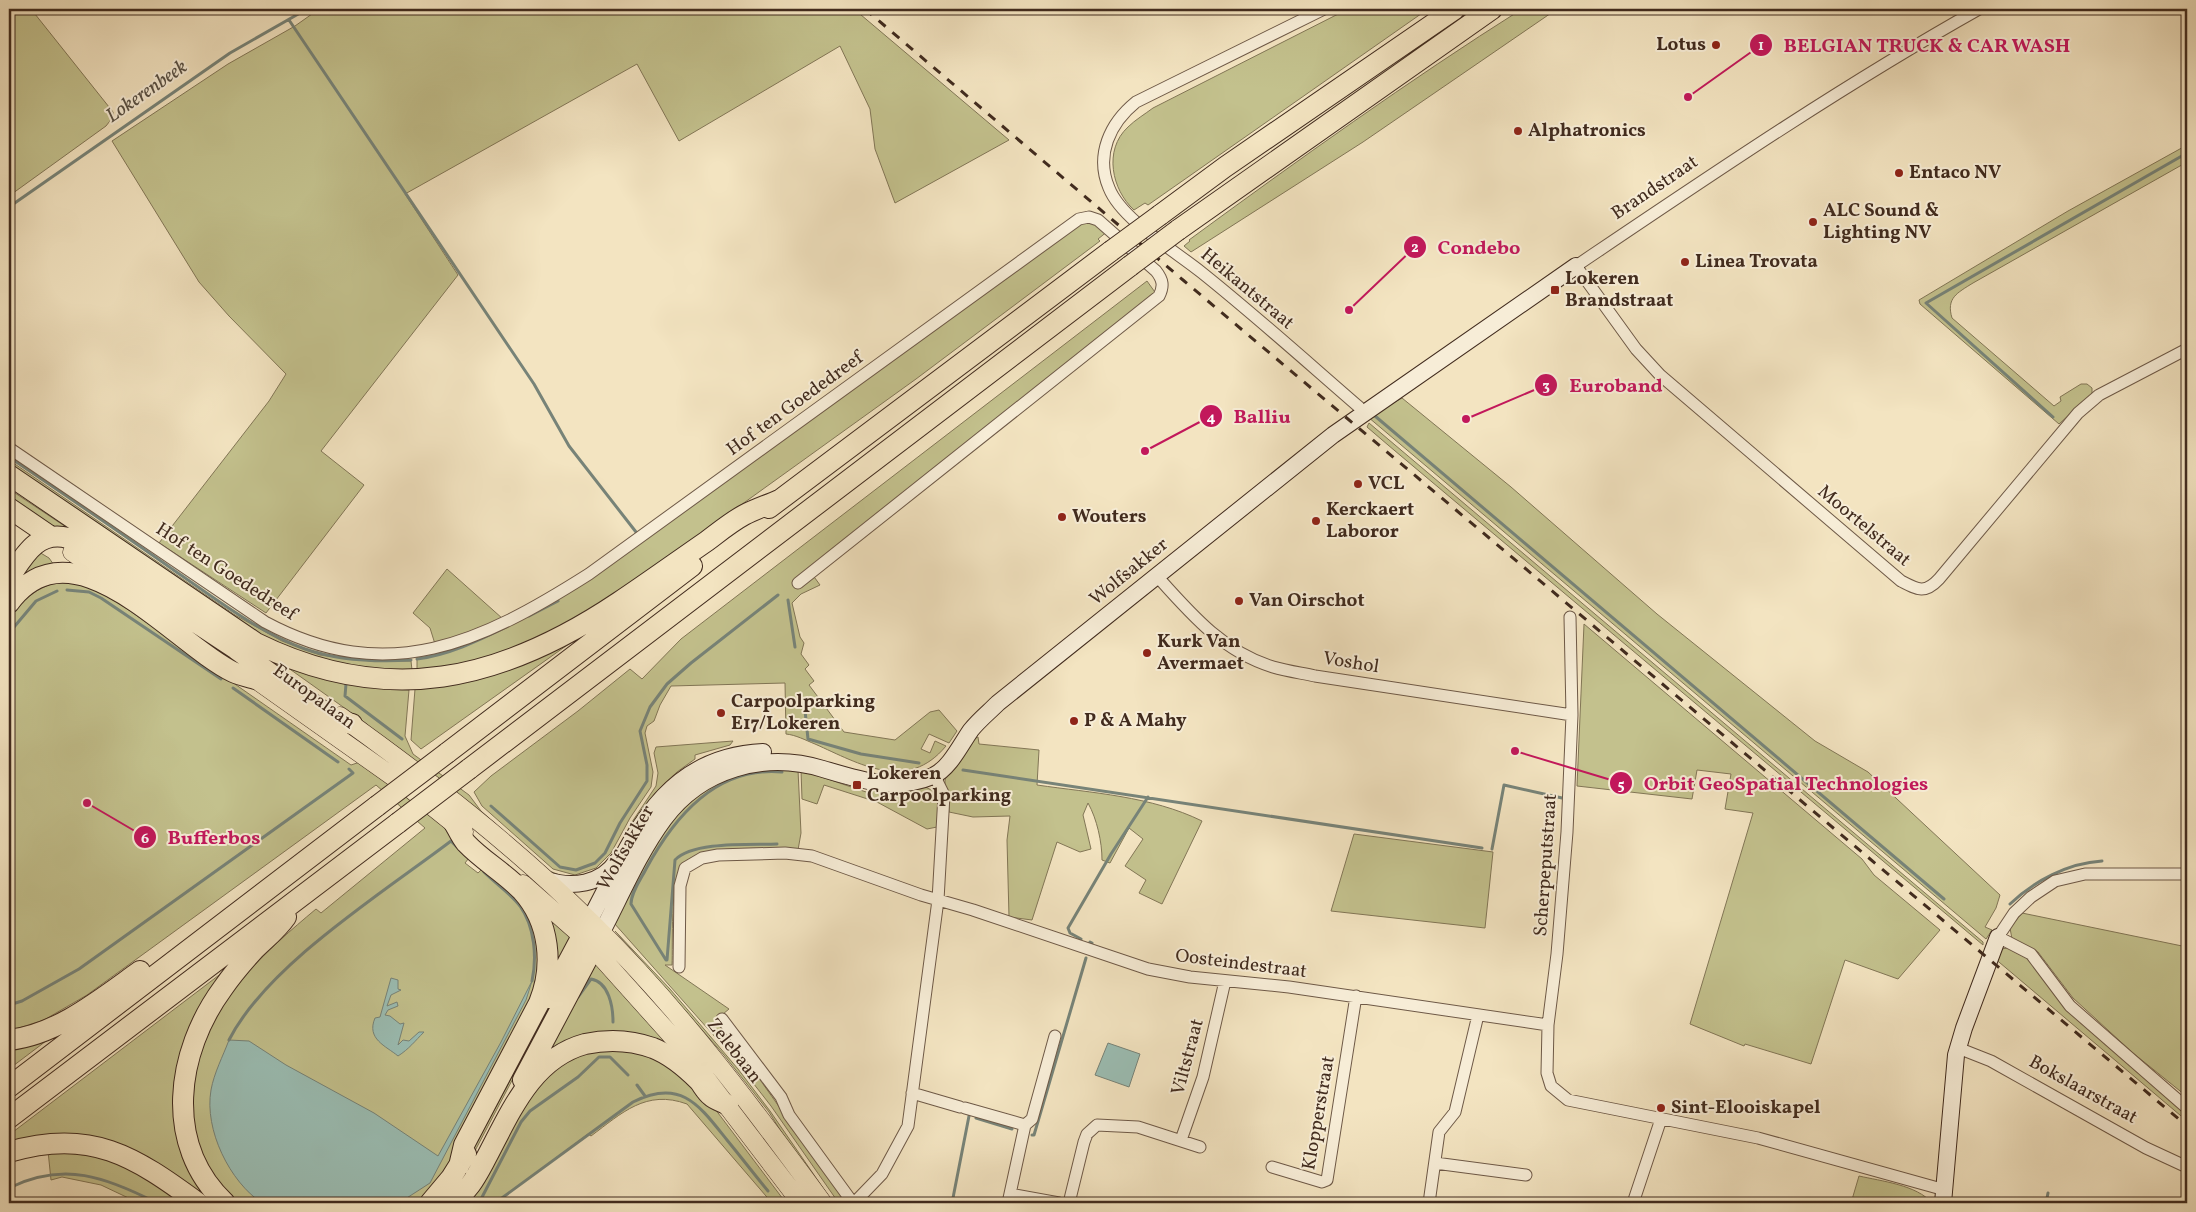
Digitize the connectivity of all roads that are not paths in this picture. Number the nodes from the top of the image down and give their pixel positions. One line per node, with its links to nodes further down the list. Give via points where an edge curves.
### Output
1 (1324, 9): 7 (street, Heikantstraat, via 1136,102 1114,122 1106,139 1103,164 1111,193 1129,215 1200,271 1359,407)
2 (1455, 9): 11 (highway, bridge, via 1224,167)
3 (1492, 9): 28 (highway, bridge, via 1178,230)
4 (1979, 9): 5 (street, Brandstraat, via 1738,155)
5 (1576, 266): 6 (street, Moortelstraat, via 1636,349 1660,375 1901,581 1922,590 1930,588 1939,579 2078,413 2099,396); 7 (street, Brandstraat)
6 (2187, 349)
7 (1362, 415): 14 (street, Wolfsakker)
8 (9, 448): 16 (street, Hof ten Goededreef, via 282,631 322,647 356,653 392,655 421,652 491,630 589,574 1079,219 1098,220 1156,271 1162,279 1163,288 1159,296)
9 (9, 475): 11 (highway, via 256,643 298,663 342,674 391,680 422,680 463,674 505,662 547,644 619,602 743,515)
10 (9, 483): 21 (main road, Europalaan, via 116,554)
11 (779, 500): 30 (highway, bridge)
12 (9, 508): 13 (highway, Europalaan)
13 (50, 536): 15 (highway, via 33,545); 19 (main road, Europalaan); 21 (highway, via 79,543 335,720)
14 (1156, 575): 20 (street, Voshol, via 1201,625 1237,652 1273,667); 22 (street, Wolfsakker, via 998,703)
15 (9, 578)
16 (798, 583)
17 (9, 603): 19 (highway, via 28,584 44,575 71,572 85,575 119,592 232,672)
18 (1570, 617): 20 (street, Scherpeputstraat)
19 (255, 679): 25 (main road, Europalaan)
20 (1572, 715): 38 (street, Scherpeputstraat, via 1567,832)
21 (352, 724): 27 (main road, Europalaan, via 471,813)
22 (934, 775): 23 (street, Wolfsakker, via 903,784); 29 (street, via 944,795)
23 (882, 784): 24 (street, Wolfsakker, via 818,757 780,752 748,753 711,763 692,772); 31 (street, Wolfsakker, via 780,761 748,764 708,780 689,793 664,818)
24 (669, 790): 27 (street, Wolfsakker, via 644,811 618,859 606,873 581,884); 31 (street, Wolfsakker, via 635,837)
25 (454, 823): 31 (main road, Europalaan); 53 (highway, via 466,842 529,900 542,923 548,950 544,991 464,1145)
26 (2187, 874): 32 (street, via 2084,874 2055,881 2014,913)
27 (546, 880): 31 (main road, Europalaan)
28 (307, 890): 46 (highway); 63 (highway, via 223,988 199,1024 192,1045 182,1093 188,1143 205,1180)
29 (938, 900): 33 (street, Oosteindestraat, via 812,856 761,853 702,858 685,868 680,886); 34 (street, Oosteindestraat, via 1148,969); 43 (street)
30 (212, 932): 40 (highway, via 170,950 94,1003 57,1024); 42 (highway)
31 (592, 934): 44 (main road, Zelebaan, via 686,1052); 53 (highway); 60 (highway, via 482,1155 466,1183); 65 (main road, Zelebaan, via 694,1035)
32 (1996, 942): 41 (street); 45 (street, via 2031,954 2070,1006)
33 (679, 967)
34 (1226, 982): 35 (street, Oosteindestraat); 49 (street, Viltstraat, via 1203,1077)
35 (1356, 996): 36 (street, Oosteindestraat); 54 (street, Klopperstraat, via 1327,1180 1322,1182)
36 (1478, 1015): 38 (street, Oosteindestraat); 52 (street, via 1455,1112 1439,1132)
37 (722, 1019): 66 (street, Zelebaan, via 781,1097 789,1116)
38 (1548, 1025): 47 (street, Scherpeputstraat, via 1547,1073 1551,1086 1559,1094 1568,1100 1600,1108)
39 (1055, 1036): 48 (street, via 1032,1119)
40 (9, 1040)
41 (1958, 1048): 55 (street, Bokslaarstraat, via 1991,1061 2152,1152); 57 (street)
42 (9, 1087)
43 (912, 1093): 48 (street); 66 (street, via 908,1126 898,1149 882,1174)
44 (720, 1101): 60 (highway, via 678,1062 642,1044 605,1041 565,1051 526,1085 478,1173 460,1197); 61 (main road, Zelebaan)
45 (2187, 1108)
46 (9, 1118)
47 (1661, 1119): 57 (street, Scherpeputstraat, via 1758,1138); 70 (street)
48 (1025, 1125): 58 (street)
49 (1180, 1140): 50 (street); 68 (street, via 1138,1127 1097,1125 1084,1142)
50 (1200, 1148)
51 (9, 1152): 62 (highway, via 57,1143 108,1149 154,1170)
52 (1435, 1162): 56 (street); 69 (street)
53 (459, 1166): 64 (highway)
54 (1272, 1167)
55 (2187, 1167)
56 (1526, 1175)
57 (1944, 1197)
58 (1009, 1198): 59 (street)
59 (1028, 1200): 67 (street)
60 (450, 1202)
61 (793, 1202)
62 (198, 1203)
63 (226, 1203)
64 (430, 1203)
65 (823, 1203)
66 (853, 1203)
67 (1059, 1203)
68 (1069, 1203)
69 (1429, 1203)
70 (1633, 1203)

